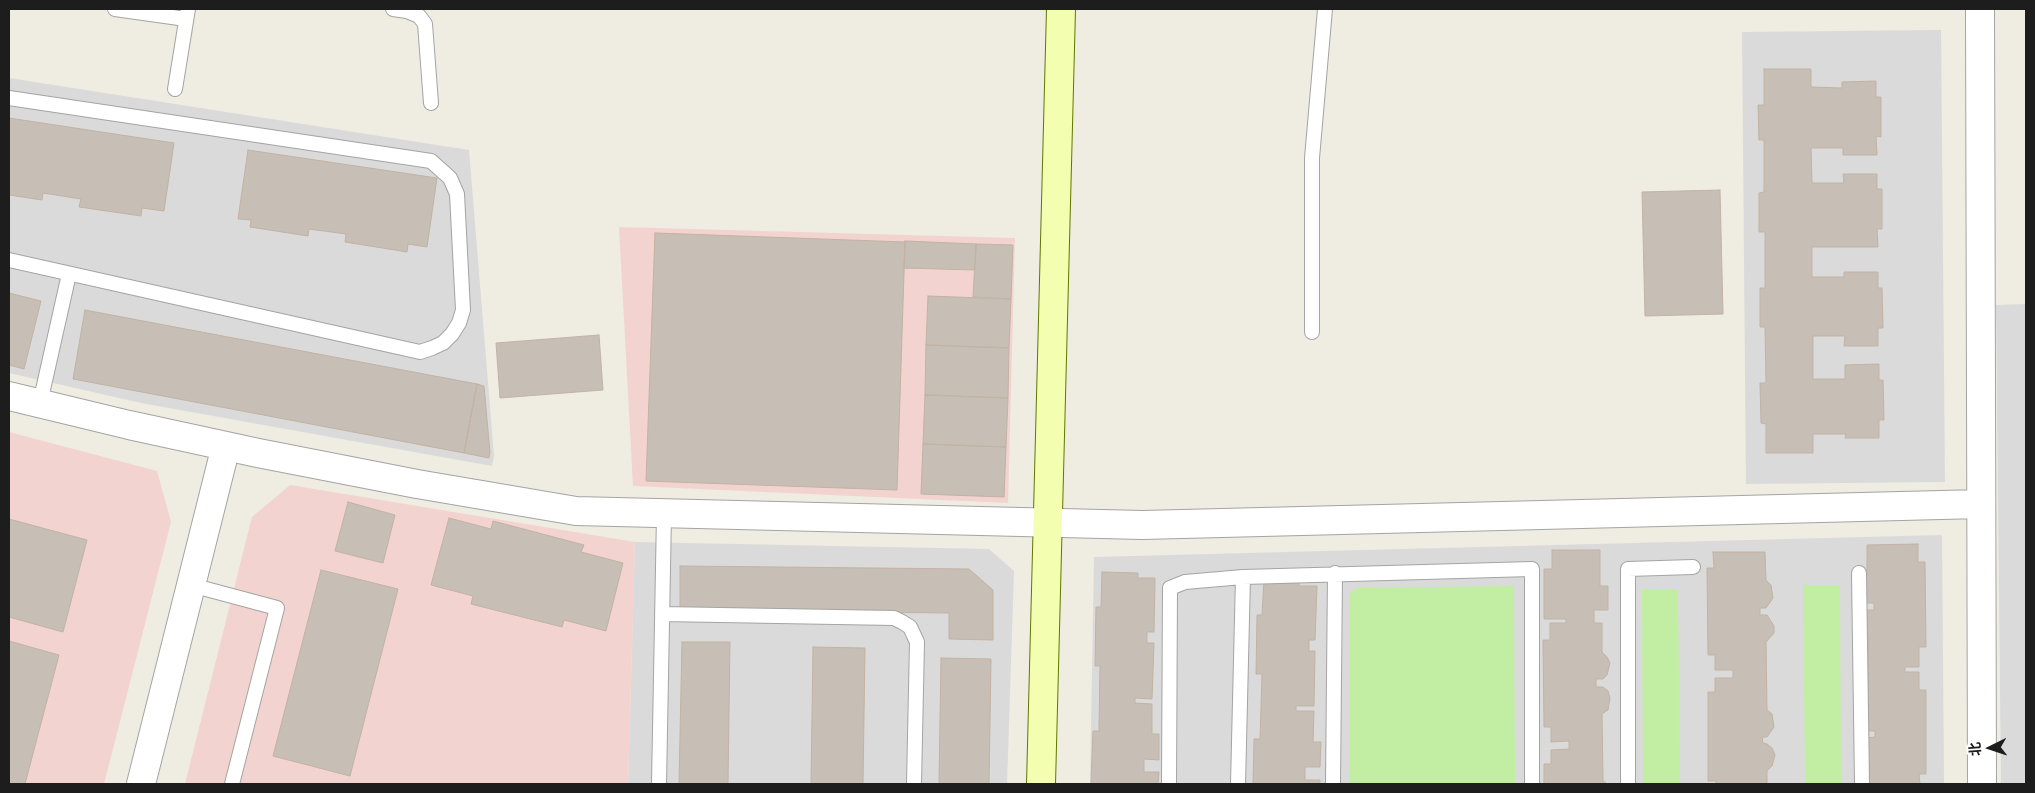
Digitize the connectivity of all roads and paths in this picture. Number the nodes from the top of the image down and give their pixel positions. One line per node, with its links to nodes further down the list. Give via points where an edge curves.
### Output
1 (115, 9): 6 (lane)
2 (393, 9): 9 (lane, via 419,16 425,24)
3 (1061, 9): 18 (street)
4 (1325, 9): 12 (lane, via 1312,158)
5 (1980, 9): 16 (street)
6 (187, 14): 7 (lane)
7 (175, 89)
8 (9, 98): 11 (lane, via 431,161 450,178 457,194 463,310 459,323 447,338 420,352)
9 (431, 103)
10 (9, 260): 11 (lane)
11 (69, 274): 14 (lane)
12 (1312, 332)
13 (9, 396): 14 (street)
14 (40, 403): 15 (street)
15 (226, 446): 17 (street, via 576,511); 23 (street)
16 (1981, 504): 18 (street, via 1142,525); 36 (street)
17 (664, 514): 18 (street); 24 (lane)
18 (1048, 523): 29 (street)
19 (1693, 567): 34 (lane, via 1628,568)
20 (1859, 572): 35 (lane)
21 (1335, 573): 22 (lane); 32 (lane); 33 (lane, via 1532,569)
22 (1243, 577): 30 (lane, via 1185,582 1170,588); 31 (lane)
23 (191, 586): 25 (street); 26 (lane, via 277,608)
24 (662, 614): 27 (lane); 28 (lane, via 894,618 910,627 917,642)
25 (141, 784)
26 (232, 784)
27 (659, 784)
28 (914, 784)
29 (1041, 784)
30 (1169, 784)
31 (1238, 784)
32 (1333, 784)
33 (1532, 784)
34 (1628, 784)
35 (1862, 784)
36 (1982, 784)

